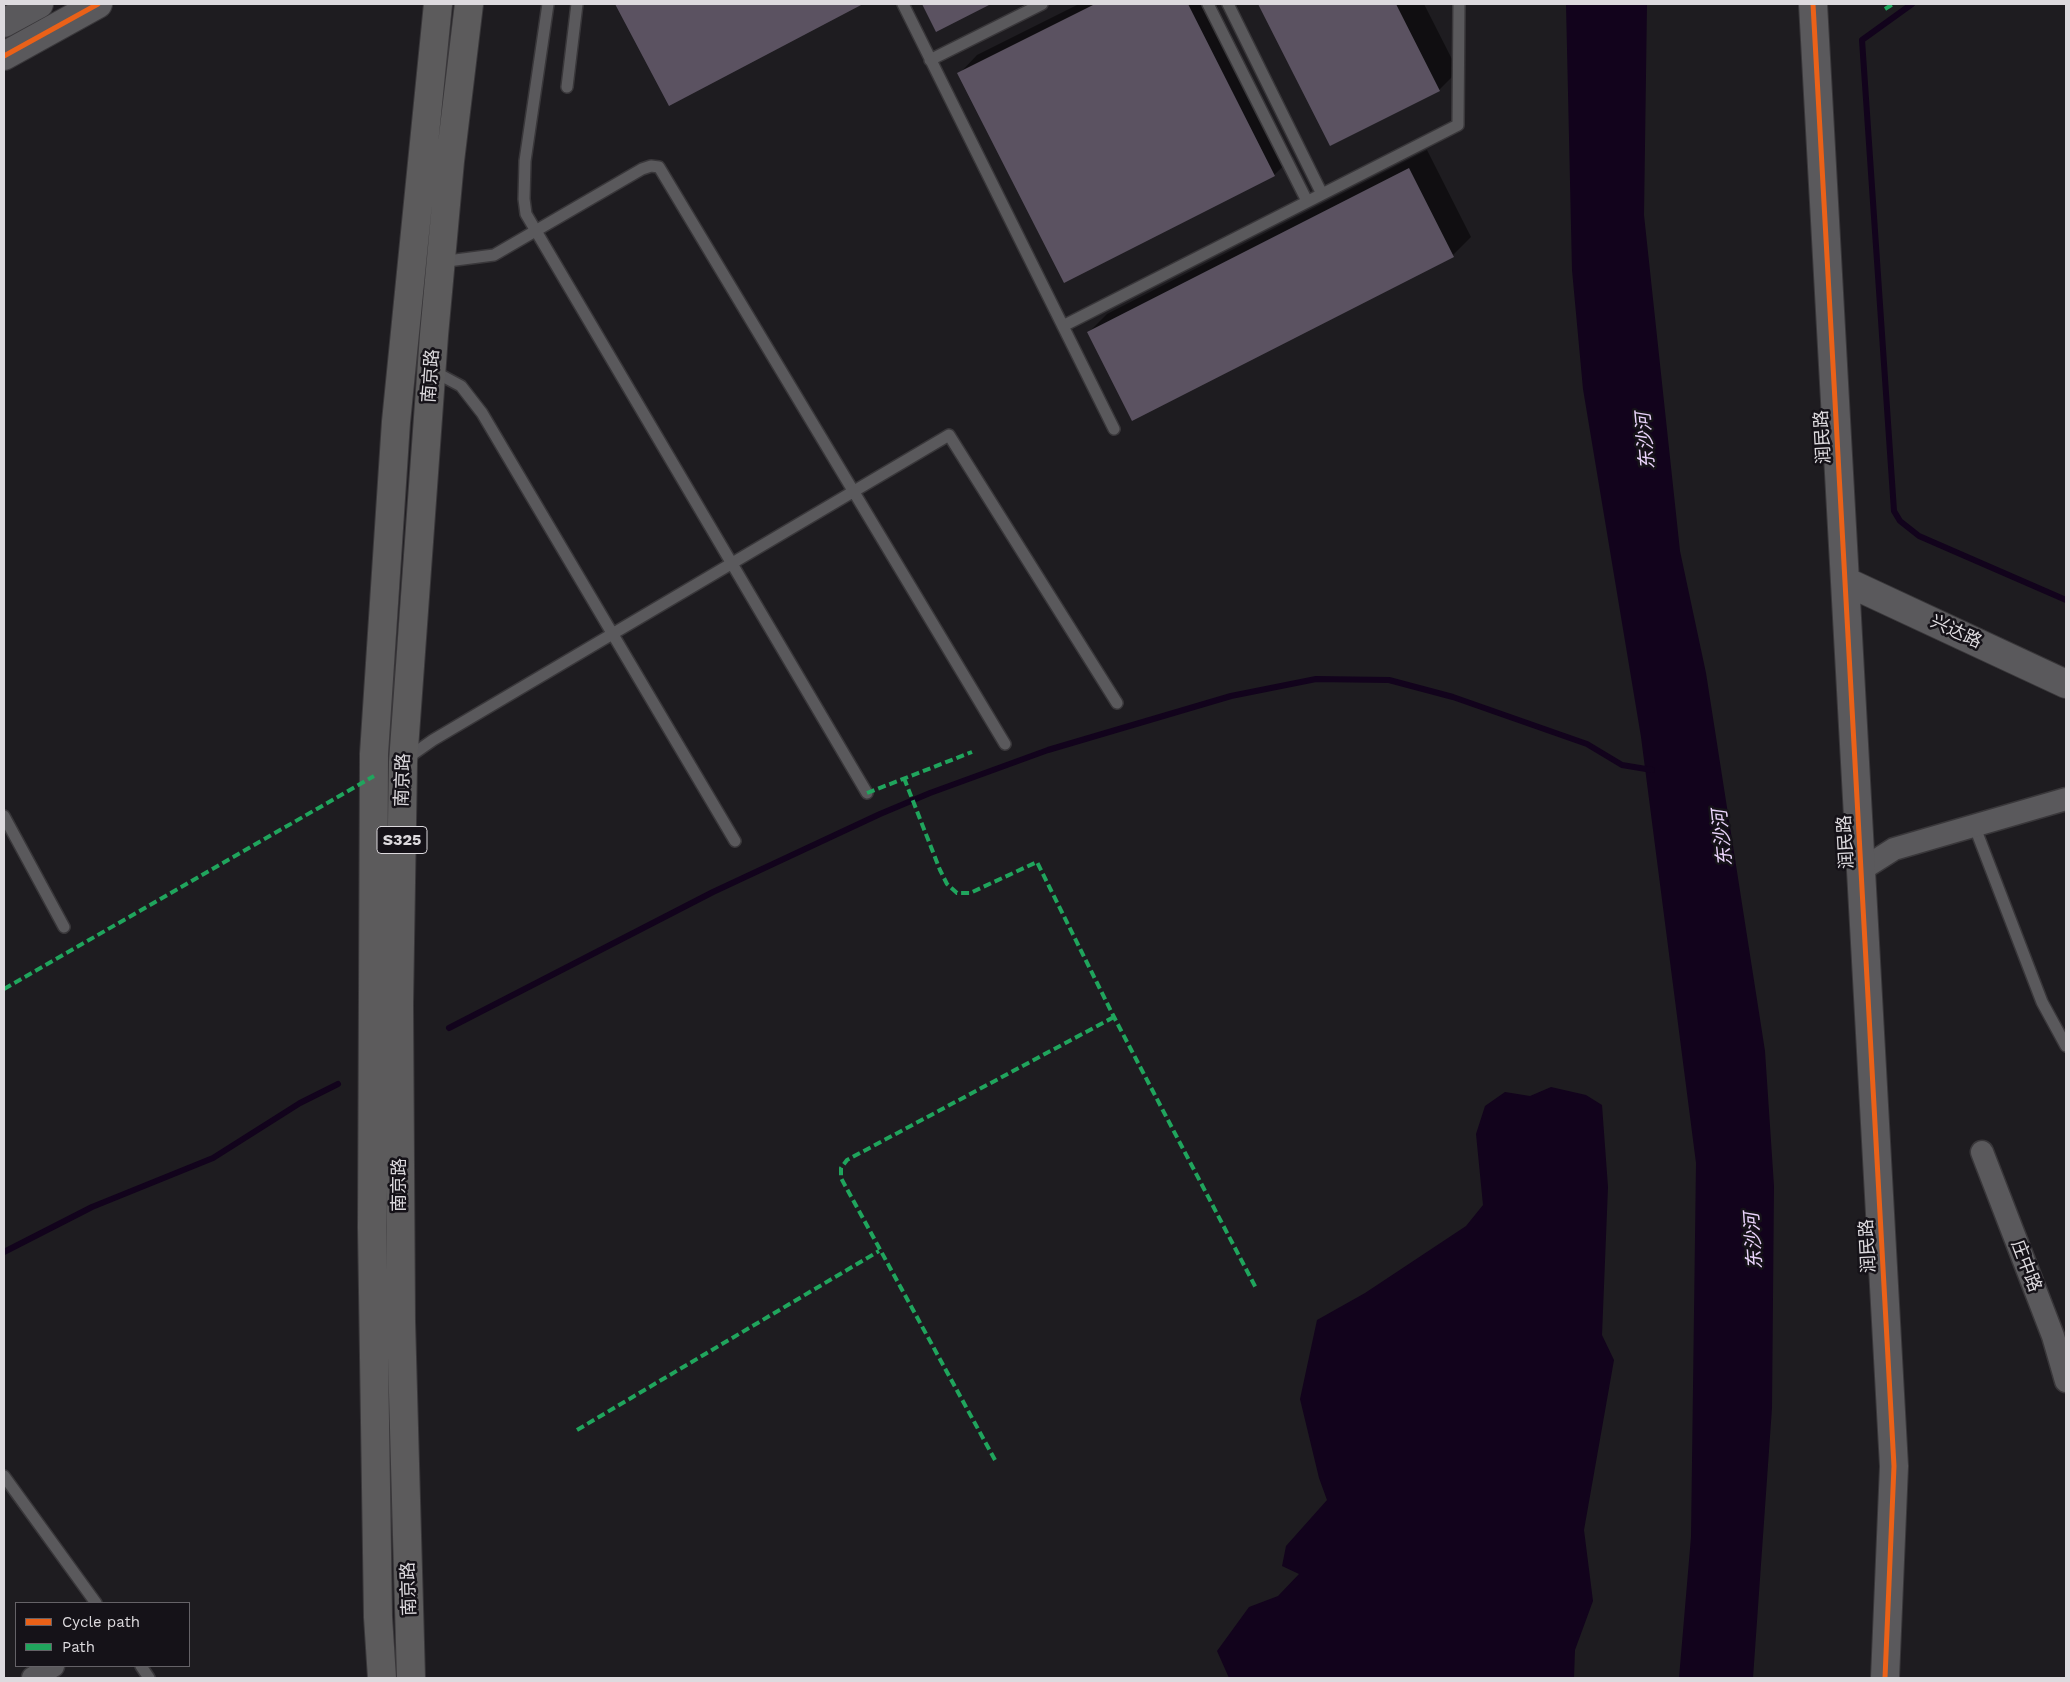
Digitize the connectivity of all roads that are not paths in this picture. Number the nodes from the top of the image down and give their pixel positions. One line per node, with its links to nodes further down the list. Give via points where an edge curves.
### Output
1 (39, 4): 13 (street)
2 (98, 4): 14 (street)
3 (438, 4): 48 (main road, 南京路 / S325, via 396,422 374,754 372,1227 378,1617)
4 (469, 4): 20 (main road, 南京路 / S325)
5 (548, 4): 19 (lane, via 525,161 526,214)
6 (577, 4): 16 (lane)
7 (902, 4): 15 (lane)
8 (1042, 4): 15 (lane)
9 (1208, 4): 18 (lane)
10 (1228, 4): 17 (lane)
11 (1459, 4): 17 (lane, via 1458,125)
12 (1813, 4): 26 (street, 润民路)
13 (4, 23)
14 (4, 56)
15 (930, 60): 21 (lane)
16 (567, 87)
17 (1322, 194): 18 (lane)
18 (1307, 201): 21 (lane)
19 (536, 230): 20 (lane, via 494,255); 24 (lane, via 642,169 659,167); 25 (lane)
20 (440, 262): 22 (main road, 南京路 / S325)
21 (1063, 326): 23 (lane)
22 (431, 371): 27 (lane, via 461,386 482,413); 31 (main road, 南京路 / S325)
23 (1114, 429)
24 (854, 491): 25 (lane); 29 (lane, via 949,435); 30 (lane)
25 (732, 563): 27 (lane); 32 (lane)
26 (1845, 581): 28 (street, 兴达路); 37 (street, 润民路)
27 (612, 634): 31 (lane, via 433,740); 36 (lane)
28 (2066, 684)
29 (1117, 703)
30 (1005, 744)
31 (403, 762): 49 (main road, 南京路 / S325, via 399,1004 401,1321)
32 (867, 793)
33 (2066, 799): 35 (street)
34 (4, 816): 38 (lane)
35 (1974, 826): 37 (street, via 1894,849); 39 (lane, via 2042,1002)
36 (735, 841)
37 (1861, 870): 50 (street, 润民路, via 1894,1466)
38 (64, 927)
39 (2066, 1046)
40 (1982, 1152): 41 (street, 庄中路, via 2054,1336)
41 (2066, 1381)
42 (4, 1476): 43 (lane)
43 (95, 1602)
44 (51, 1667): 46 (street)
45 (142, 1667): 47 (lane)
46 (33, 1678)
47 (149, 1678)
48 (382, 1678)
49 (411, 1678)
50 (1885, 1678)

